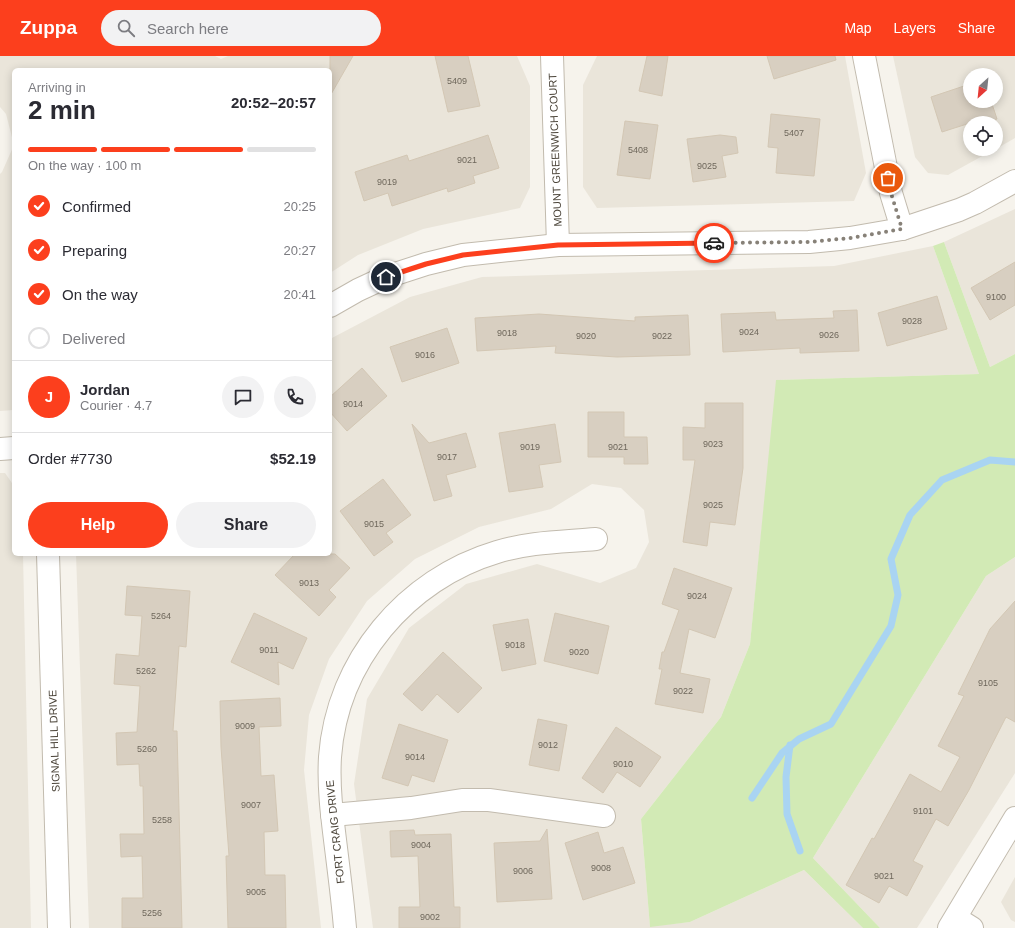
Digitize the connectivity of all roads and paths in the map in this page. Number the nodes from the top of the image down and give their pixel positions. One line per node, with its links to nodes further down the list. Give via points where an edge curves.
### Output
1 (552, 56): 5 (street, MOUNT GREENWICH COURT)
2 (864, 56): 4 (street, via 891,193)
3 (1015, 182): 4 (street, via 959,210)
4 (902, 229): 5 (street, via 809,242)
5 (558, 245): 6 (street, via 463,255 426,264 386,277)
6 (332, 305)
7 (12, 448): 8 (street)
8 (0, 449)
9 (596, 539): 11 (street, FORT CRAIG DRIVE, via 520,546 479,558 431,582 390,618 372,639 360,659 346,687 338,712 330,757 329,794)
10 (48, 556): 15 (street, SIGNAL HILL DRIVE)
11 (332, 815): 12 (street, via 490,800); 16 (street, FORT CRAIG DRIVE)
12 (604, 816)
13 (1015, 818): 14 (street)
14 (959, 925)
15 (59, 928)
16 (345, 928)

